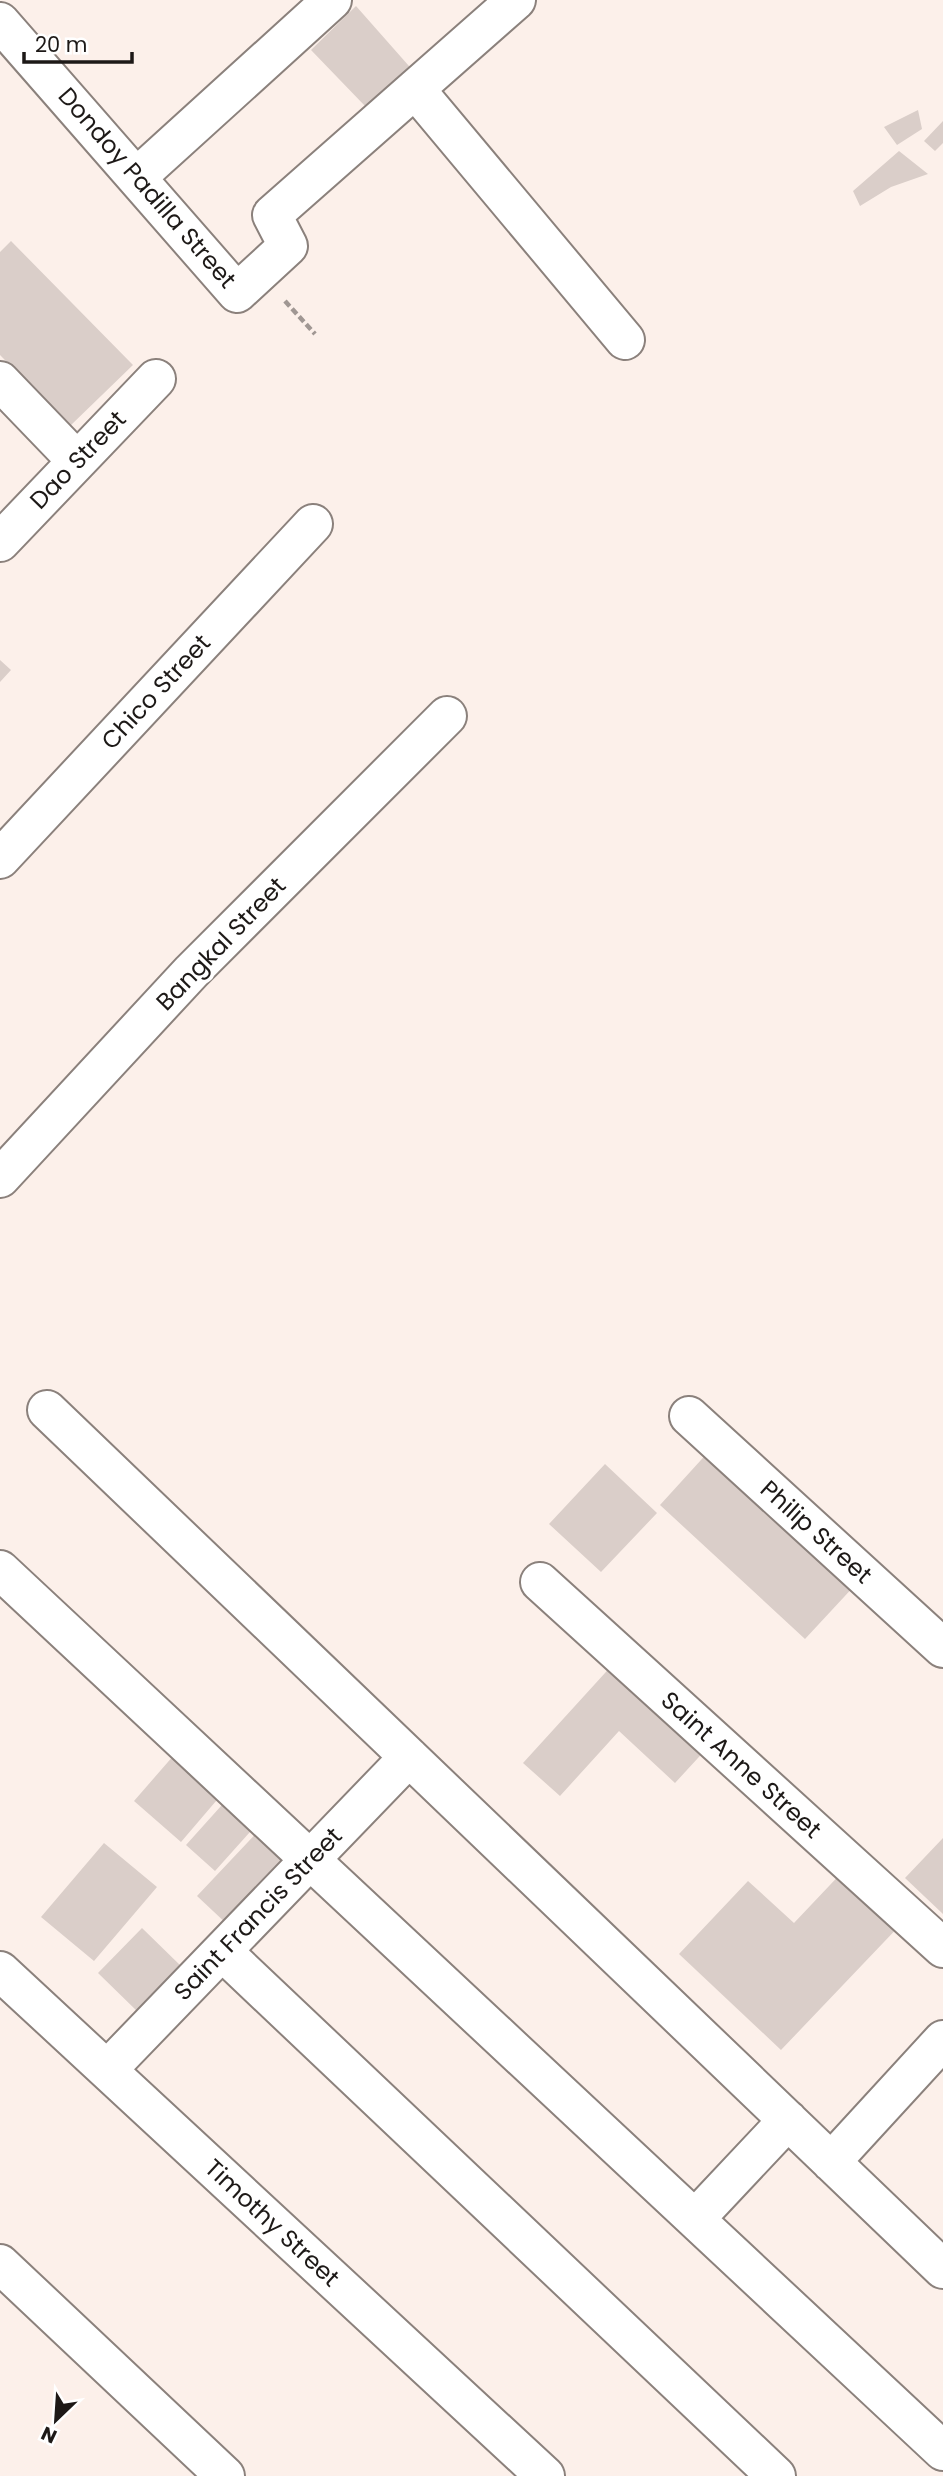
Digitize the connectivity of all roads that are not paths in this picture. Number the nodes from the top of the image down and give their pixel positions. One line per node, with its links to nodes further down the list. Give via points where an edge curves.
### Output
1 (516, 0): 4 (street, Dondoy Padilla Street)
2 (327, 2): 5 (street)
3 (0, 23): 5 (street, Dondoy Padilla Street)
4 (415, 89): 5 (street, Dondoy Padilla Street, via 272,215 288,246 237,293); 6 (street)
5 (137, 177)
6 (625, 340)
7 (156, 379): 9 (street, Dao Street)
8 (0, 381): 9 (street)
9 (76, 461): 11 (street, Dao Street)
10 (313, 524): 13 (street, Chico Street)
11 (0, 542)
12 (447, 716): 14 (street, Bangkal Street, via 191,972)
13 (0, 859)
14 (0, 1178)
15 (47, 1410): 20 (street)
16 (689, 1416): 19 (street, Philip Street)
17 (0, 1570): 21 (street)
18 (540, 1582): 22 (street, Saint Anne Street)
19 (943, 1648)
20 (409, 1757): 21 (street, Saint Francis Street); 27 (street)
21 (311, 1861): 23 (street, Saint Francis Street); 29 (street)
22 (943, 1948)
23 (222, 1951): 26 (street, Saint Francis Street); 35 (street)
24 (0, 1971): 26 (street, Timothy Street)
25 (943, 2040): 28 (street)
26 (107, 2070): 34 (street, Timothy Street)
27 (788, 2120): 28 (street); 29 (street)
28 (831, 2162): 31 (street)
29 (695, 2219): 32 (street)
30 (0, 2264): 33 (street)
31 (943, 2269)
32 (943, 2451)
33 (225, 2476)
34 (545, 2476)
35 (776, 2476)

